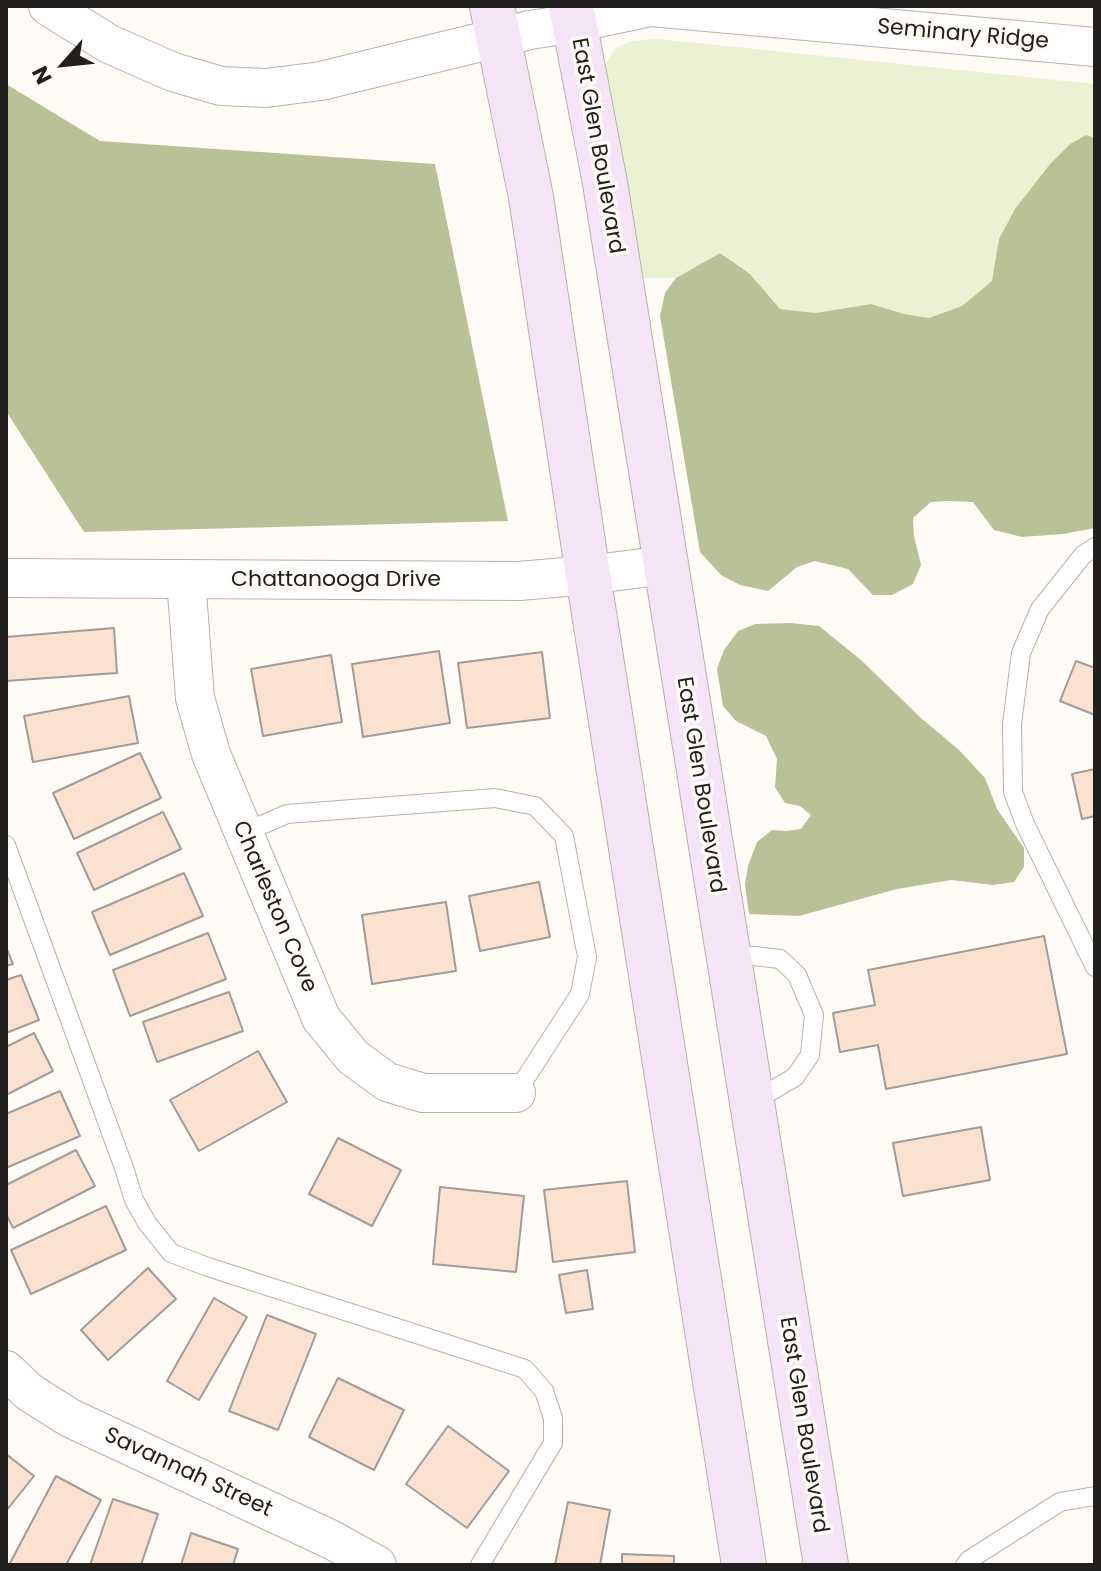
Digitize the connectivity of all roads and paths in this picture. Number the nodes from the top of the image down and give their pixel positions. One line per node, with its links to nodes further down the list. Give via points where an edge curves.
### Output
1 (48, 6): 3 (street, Seminary Ridge, via 109,44 173,72 221,86 266,88 321,81)
2 (573, 14): 3 (street, Seminary Ridge, via 530,30); 4 (street, Seminary Ridge, via 651,7); 6 (main road, East Glen Boulevard)
3 (496, 22): 7 (main road, via 531,197)
4 (1095, 47)
5 (1095, 547): 12 (lane, via 1040,609 1021,653 1012,724 1013,792)
6 (665, 565): 7 (street, Chattanooga Drive); 13 (main road, East Glen Boulevard)
7 (588, 575): 9 (street, Chattanooga Drive, via 519,581); 21 (main road)
8 (6, 578): 9 (street, Chattanooga Drive)
9 (186, 579): 10 (street, Charleston Cove, via 195,698)
10 (243, 833): 15 (street, Charleston Cove, via 321,1018 353,1057 387,1082 423,1093); 15 (lane, via 287,814 495,798 535,806 564,836 587,957 580,994)
11 (6, 845): 20 (lane, via 134,1200 171,1253 525,1369 544,1391 553,1418 553,1443)
12 (1090, 943): 14 (lane)
13 (728, 956): 16 (main road, East Glen Boulevard); 16 (lane, via 780,959 797,975 814,1015 810,1055 795,1077)
14 (1095, 967)
15 (516, 1093)
16 (751, 1102): 22 (main road, East Glen Boulevard)
17 (6, 1370): 19 (street, Savannah Street, via 70,1418)
18 (1095, 1496): 23 (lane, via 1060,1502)
19 (377, 1565)
20 (480, 1565)
21 (744, 1565)
22 (826, 1565)
23 (965, 1565)

